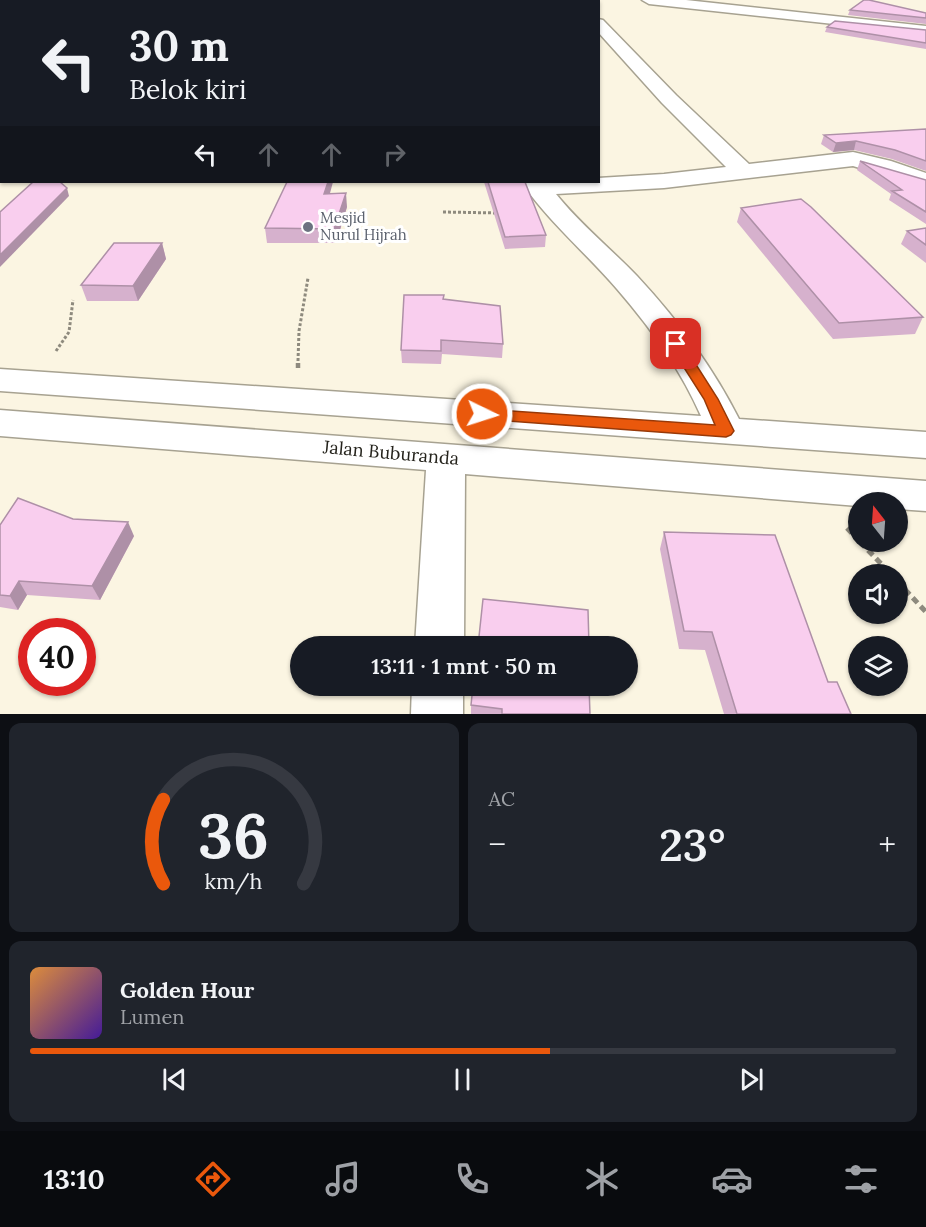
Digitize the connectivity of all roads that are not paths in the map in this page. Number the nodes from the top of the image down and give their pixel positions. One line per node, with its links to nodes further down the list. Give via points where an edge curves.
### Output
1 (649, 0): 2 (street)
2 (697, 2): 4 (street)
3 (600, 25): 5 (street)
4 (926, 30)
5 (743, 171): 6 (street, via 854,159); 7 (street)
6 (926, 181)
7 (543, 195): 10 (street, via 613,267 676,344)
8 (15, 381): 10 (street)
9 (0, 423): 12 (street, Jalan Buburanda)
10 (726, 431): 11 (street)
11 (926, 445)
12 (446, 458): 13 (street, Jalan Buburanda); 14 (street)
13 (926, 496)
14 (440, 636)
15 (438, 696): 16 (street)
16 (437, 714)

